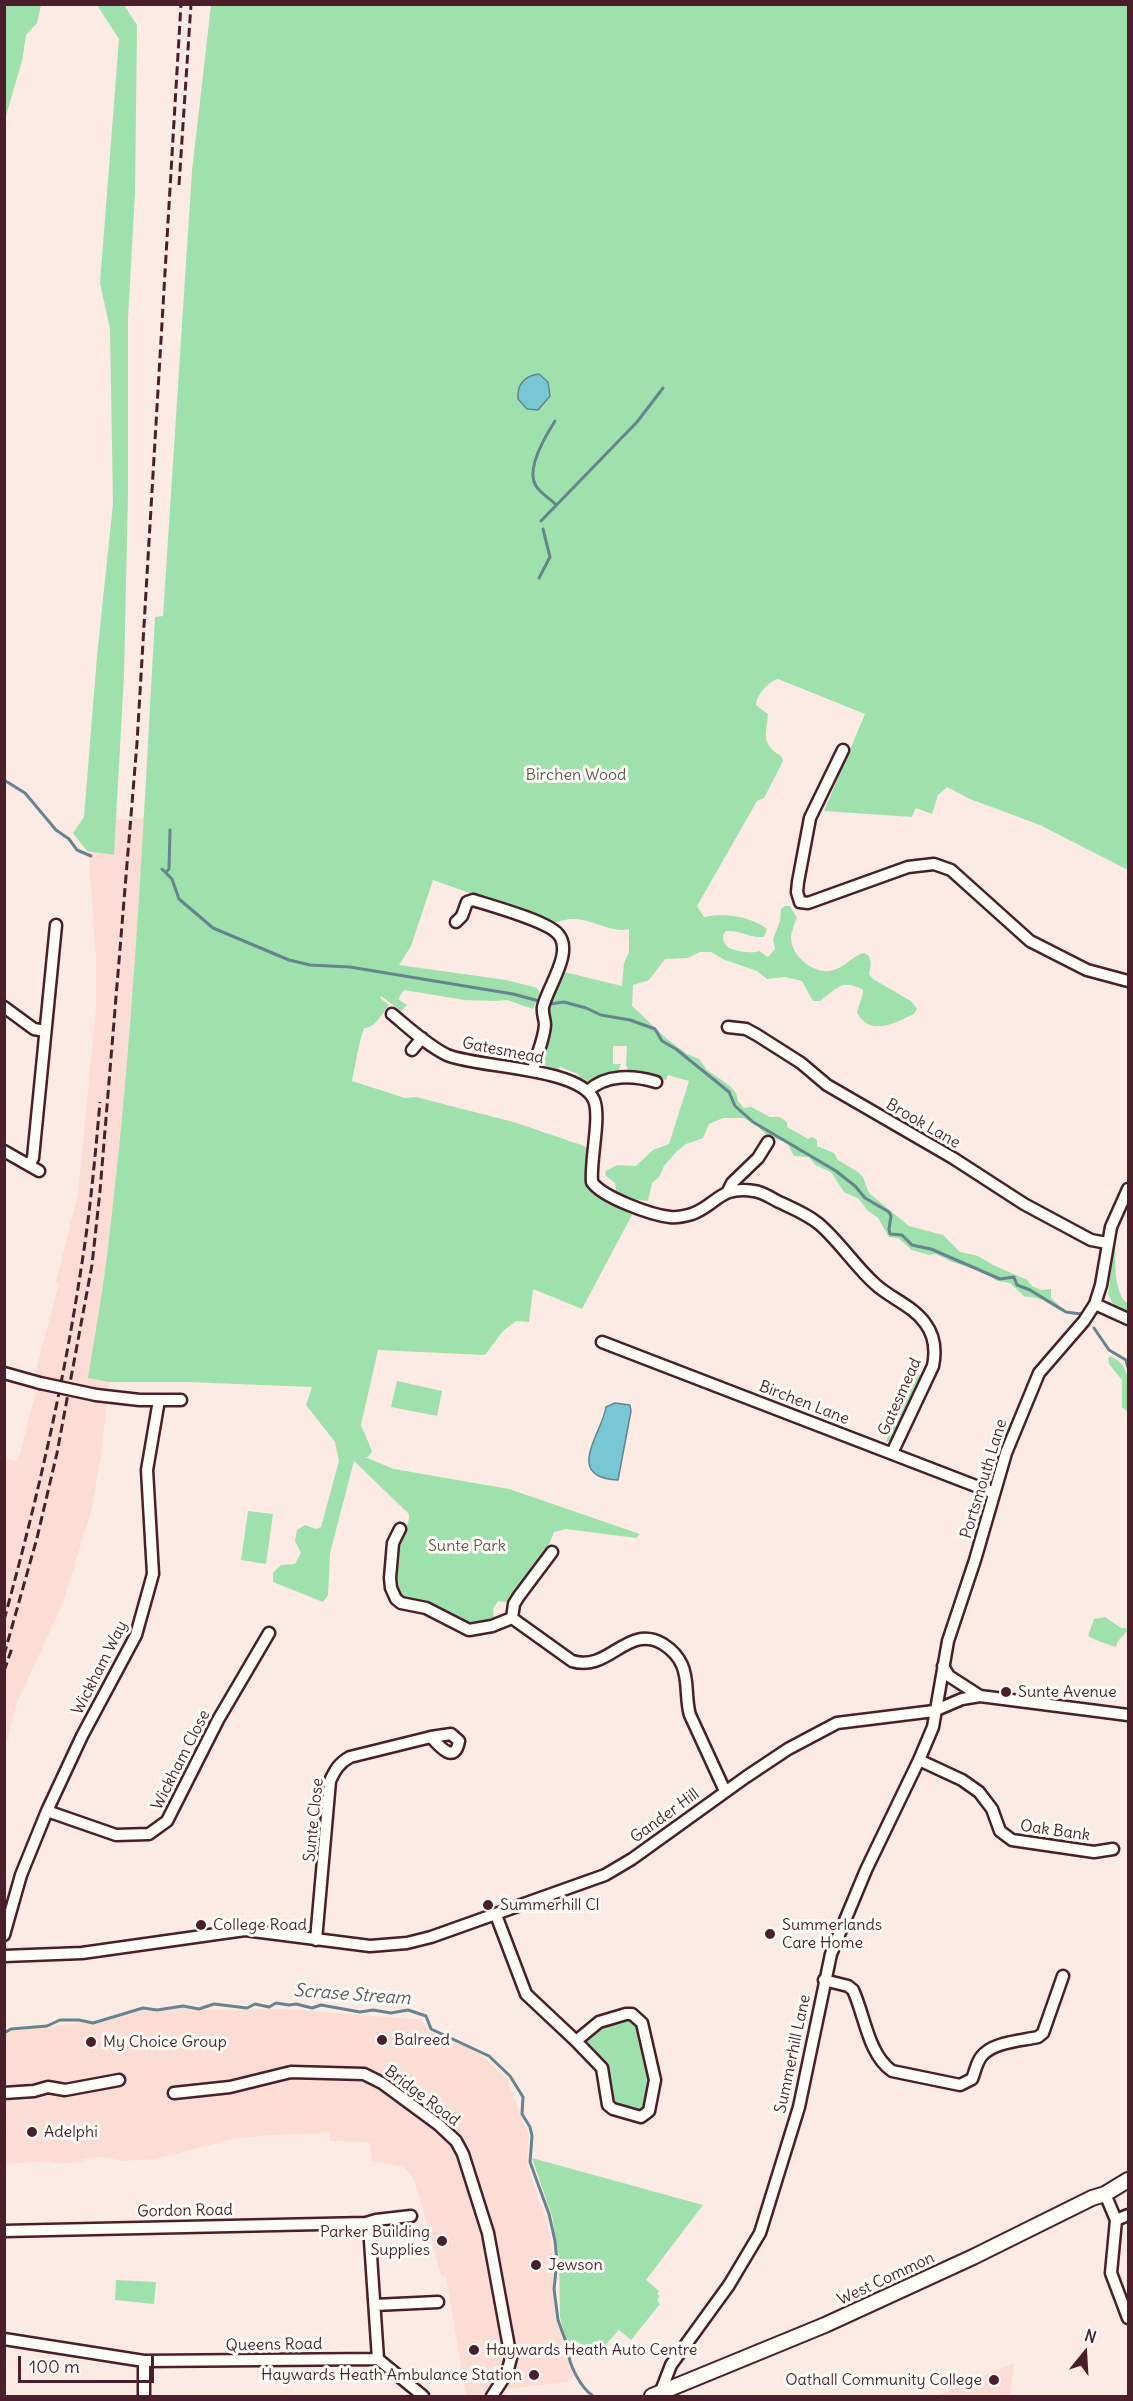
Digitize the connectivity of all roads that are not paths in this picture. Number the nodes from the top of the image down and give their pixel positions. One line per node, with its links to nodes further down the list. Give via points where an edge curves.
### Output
1 (843, 750): 4 (street, via 810,818 798,882 800,902 808,903 908,867 934,864 951,870 1030,941 1087,970)
2 (456, 922): 11 (street, via 467,902 473,900 558,933 564,946 562,962 542,1009 544,1028)
3 (56, 925): 8 (street)
4 (1128, 981)
5 (4, 1007): 8 (street, via 34,1029)
6 (392, 1014): 9 (street, Gatesmead)
7 (728, 1027): 20 (street, Brook Lane, via 757,1035 801,1063 826,1085 1024,1204 1085,1237)
8 (45, 1031): 15 (street, via 34,1168)
9 (422, 1038): 10 (street); 11 (street, Gatesmead, via 458,1059)
10 (412, 1050)
11 (533, 1070): 13 (street, Gatesmead)
12 (656, 1082): 13 (street, via 638,1077 606,1079)
13 (588, 1091): 18 (street, via 596,1105 592,1182 603,1192 639,1209 674,1217 701,1210)
14 (768, 1142): 16 (street)
15 (4, 1151)
16 (748, 1169): 18 (street); 19 (street)
17 (1128, 1189): 20 (street, Portsmouth Lane)
18 (728, 1191): 19 (street, Gatesmead)
19 (754, 1191): 27 (street, Gatesmead, via 821,1225 875,1284 917,1314 931,1334 933,1366)
20 (1107, 1243): 21 (street, Portsmouth Lane)
21 (1095, 1304): 22 (street); 28 (street, Portsmouth Lane, via 1039,1373)
22 (1128, 1319)
23 (602, 1342): 27 (street, Birchen Lane)
24 (4, 1373): 25 (street, bridge, via 96,1395)
25 (159, 1400): 26 (street); 40 (street, Wickham Way, via 147,1470 153,1574 131,1645)
26 (181, 1400)
27 (892, 1453): 28 (street, Birchen Lane)
28 (994, 1493): 33 (street, Portsmouth Lane)
29 (400, 1529): 31 (street, via 393,1543 390,1578 391,1588 401,1603 426,1608 469,1630)
30 (552, 1552): 31 (street, via 514,1604)
31 (512, 1618): 39 (street, via 581,1664 595,1663 642,1638 672,1651 683,1667 690,1715)
32 (269, 1633): 40 (street, Wickham Close, via 218,1720 167,1821 149,1834 116,1835)
33 (943, 1666): 34 (street, via 949,1676); 35 (street, Portsmouth Lane)
34 (980, 1696): 35 (street); 36 (street)
35 (934, 1711): 38 (street, Summerhill Lane, via 933,1727); 39 (street, Gander Hill, via 837,1723 788,1749)
36 (1128, 1715)
37 (431, 1737): 44 (street, Sunte Close, via 350,1757 334,1773 330,1781)
38 (919, 1760): 41 (street, Oak Bank, via 979,1792 992,1809 1000,1831 1012,1840 1094,1852); 47 (street, Summerhill Lane, via 838,1933)
39 (725, 1791): 42 (street, Gander Hill, via 605,1875)
40 (47, 1811): 43 (street, Wickham Way, via 21,1875)
41 (1113, 1849)
42 (496, 1915): 44 (street, Gander Hill, via 407,1943 370,1946); 48 (street, via 526,1994)
43 (4, 1935)
44 (316, 1940): 45 (street, via 245,1930 82,1953)
45 (4, 1956)
46 (1063, 1976): 47 (street, via 1043,2033 987,2051 972,2079 960,2085 892,2071 883,2065 853,1990)
47 (824, 1980): 65 (street, Summerhill Lane, via 799,2107 760,2233 729,2285 671,2365)
48 (576, 2042): 48 (street, via 602,2068 608,2105 636,2117 646,2116 655,2085 638,2018 626,2014 599,2022)
49 (119, 2079): 50 (street, via 73,2089 48,2087)
50 (4, 2093)
51 (174, 2093): 68 (street, Bridge Road, via 230,2087 291,2072 364,2074 450,2133 463,2154 488,2233 512,2358)
52 (1128, 2180): 53 (main road, West Common)
53 (1105, 2194): 56 (street); 65 (main road, West Common, via 825,2325)
54 (1128, 2215): 56 (street)
55 (411, 2216): 57 (street, Gordon Road)
56 (1116, 2220): 61 (street, via 1111,2273)
57 (366, 2223): 58 (street, Gordon Road); 60 (street)
58 (4, 2230)
59 (438, 2302): 60 (street)
60 (375, 2305): 63 (street)
61 (1128, 2319)
62 (4, 2339): 64 (street, Queens Road)
63 (378, 2359): 64 (street, Queens Road); 67 (street)
64 (144, 2361): 66 (street)
65 (656, 2394)
66 (144, 2397)
67 (423, 2397)
68 (492, 2397)

